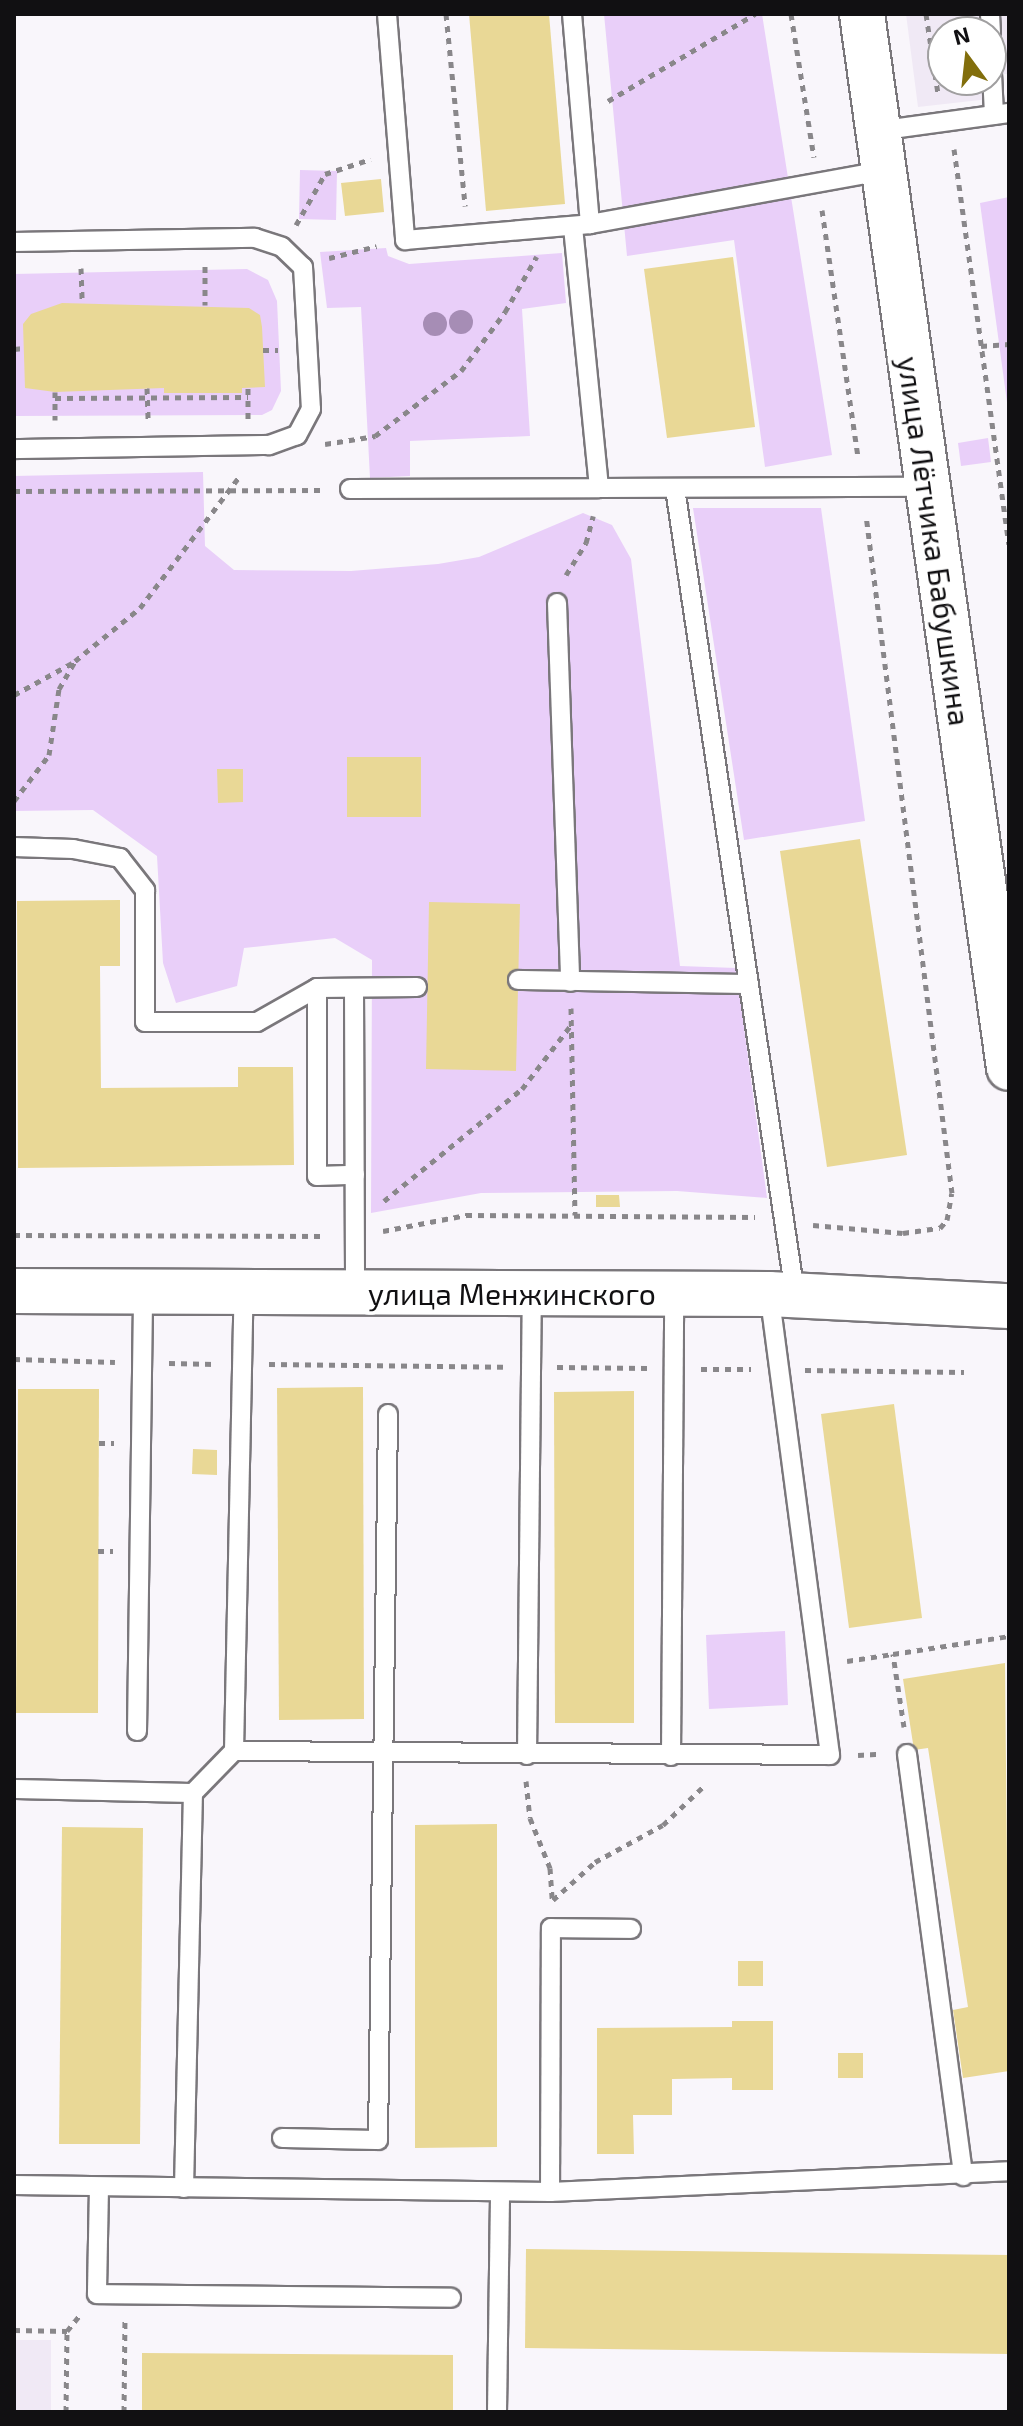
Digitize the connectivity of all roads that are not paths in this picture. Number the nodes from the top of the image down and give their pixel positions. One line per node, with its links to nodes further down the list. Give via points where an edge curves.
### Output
1 (387, 14): 6 (lane, via 405,240)
2 (572, 14): 6 (lane, via 580,118)
3 (862, 14): 5 (main road, улица Лётчика Бабушкина)
4 (1001, 114): 5 (lane)
5 (880, 151): 6 (lane, via 818,182); 9 (main road, улица Лётчика Бабушкина)
6 (575, 226): 10 (lane)
7 (14, 242): 8 (lane, via 255,238 282,247 303,267 311,409 297,435 269,445)
8 (14, 449)
9 (928, 487): 11 (lane); 21 (main road, улица Лётчика Бабушкина)
10 (599, 488): 11 (lane); 12 (lane)
11 (675, 488): 17 (lane)
12 (350, 489)
13 (557, 603): 16 (lane)
14 (14, 847): 19 (lane, via 73,849 120,858 145,890 145,1022 257,1022)
15 (518, 980): 16 (lane)
16 (570, 982): 17 (lane)
17 (749, 984): 29 (lane, via 784,1221)
18 (417, 987): 20 (lane)
19 (317, 988): 20 (lane); 22 (lane, via 317,1176)
20 (354, 988): 22 (lane)
21 (1009, 1068)
22 (355, 1175): 26 (lane)
23 (14, 1291): 24 (main road, улица Менжинского)
24 (143, 1292): 25 (main road, улица Менжинского); 32 (lane)
25 (244, 1292): 26 (main road, улица Менжинского); 33 (lane)
26 (355, 1293): 27 (main road, улица Менжинского)
27 (532, 1293): 28 (main road, улица Менжинского); 36 (lane)
28 (674, 1293): 29 (main road, улица Менжинского); 37 (lane)
29 (782, 1294): 30 (main road, улица Менжинского); 37 (lane, via 778,1370 830,1755)
30 (1009, 1306)
31 (388, 1414): 34 (lane)
32 (137, 1731)
33 (234, 1751): 34 (lane); 39 (lane)
34 (384, 1753): 36 (lane); 41 (lane, via 378,2140)
35 (907, 1754): 43 (lane)
36 (527, 1755): 37 (lane)
37 (671, 1756)
38 (14, 1789): 39 (lane)
39 (193, 1793): 46 (lane)
40 (631, 1929): 48 (lane, via 551,1928)
41 (282, 2138)
42 (1009, 2171): 43 (lane)
43 (963, 2176): 48 (lane)
44 (14, 2185): 45 (lane)
45 (99, 2187): 46 (lane); 49 (lane, via 97,2294)
46 (184, 2188): 47 (lane)
47 (500, 2192): 48 (lane); 50 (lane)
48 (550, 2192)
49 (451, 2298)
50 (497, 2412)

